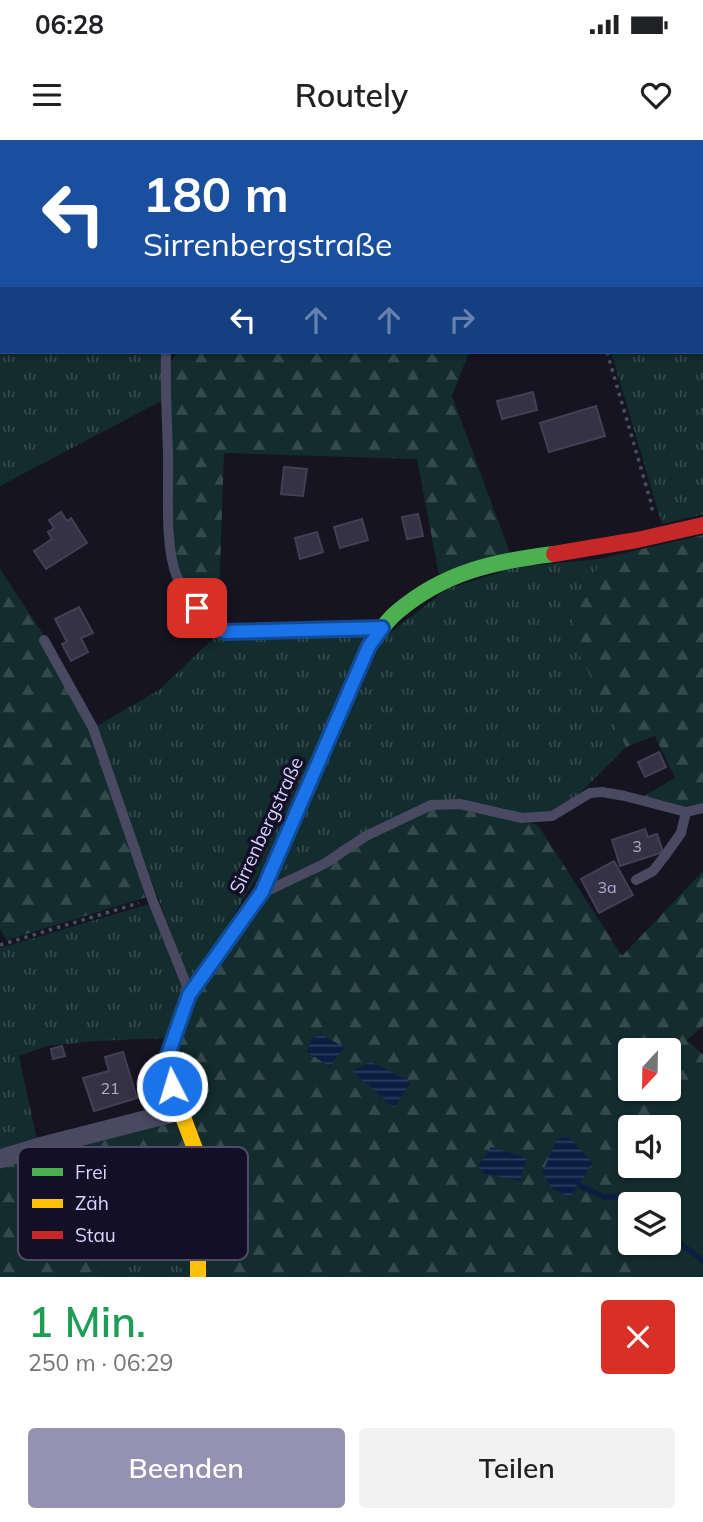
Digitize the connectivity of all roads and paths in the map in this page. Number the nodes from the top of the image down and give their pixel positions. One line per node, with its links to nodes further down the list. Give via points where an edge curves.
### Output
1 (608, 354): 4 (path, via 652,506)
2 (166, 357): 5 (lane, via 171,553 176,575 197,608 225,632)
3 (703, 525): 4 (street, Sirrenbergstraße)
4 (654, 537): 5 (street, Sirrenbergstraße, via 506,560 463,573 397,612)
5 (382, 628): 10 (street, Sirrenbergstraße, via 369,646)
6 (44, 640): 11 (lane, via 93,728)
7 (703, 808): 8 (lane)
8 (686, 812): 9 (lane, via 681,833 664,857 653,871); 10 (lane, via 602,792 590,793 552,816 522,818 460,804 431,805)
9 (636, 880)
10 (262, 892): 13 (street, Sirrenbergstraße)
11 (152, 898): 12 (path); 13 (lane)
12 (0, 945)
13 (190, 993): 14 (street, Sirrenbergstraße, via 164,1066)
14 (180, 1111): 15 (street); 16 (street, Sirrenbergstraße)
15 (39, 1147)
16 (194, 1147)
17 (18, 1154): 18 (street)
18 (0, 1160)

